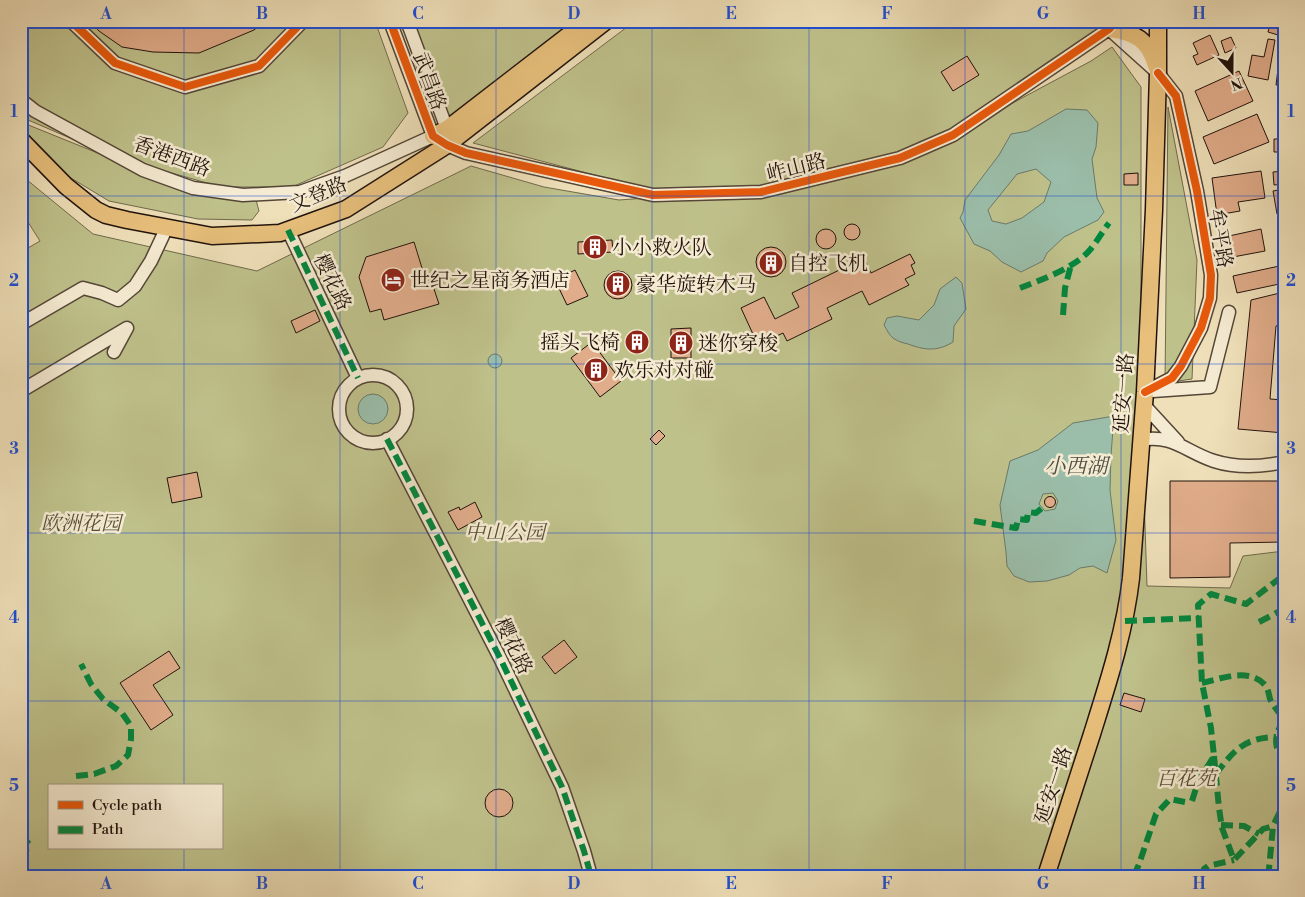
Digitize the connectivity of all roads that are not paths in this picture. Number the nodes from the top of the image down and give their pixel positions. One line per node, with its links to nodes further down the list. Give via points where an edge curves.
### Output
1 (71, 21): 2 (street, via 114,64 185,87 259,66)
2 (303, 21)
3 (390, 21): 11 (street, 武昌路)
4 (407, 21): 11 (street, 武昌路)
5 (587, 21): 11 (main road, 文登路)
6 (606, 21): 11 (main road, 文登路)
7 (1158, 21): 9 (main road, 延安一路)
8 (1113, 25): 9 (main road, via 1140,39 1152,53); 11 (street, 岞山路, via 953,136 900,158 761,192 653,195 466,153)
9 (1158, 73): 20 (main road, 延安一路); 20 (street, 牟平路, via 1176,96 1211,276 1210,298 1201,328 1181,366 1172,378)
10 (21, 100): 11 (street, 香港西路, via 35,111 143,170 194,188 243,195 300,192)
11 (442, 137): 14 (main road, 文登路, via 346,209)
12 (21, 140): 13 (main road, 文登路, via 66,186 96,210)
13 (166, 227): 14 (main road, 文登路, via 212,236); 16 (street, via 151,261 135,286 118,300 83,288)
14 (288, 230): 18 (street, 樱花路)
15 (1229, 312): 20 (street, via 1210,387)
16 (21, 324)
17 (114, 352): 19 (street, via 127,328)
18 (358, 378): 21 (street, via 343,392 339,402 342,423 348,432 366,442); 21 (street, via 382,376 392,381 406,400 404,423)
19 (21, 391)
20 (1145, 398): 22 (main road, 延安一路); 23 (street, via 1167,432)
21 (387, 439): 25 (street, 樱花路, via 500,658 562,787)
22 (1141, 440): 23 (street, via 1159,438); 26 (main road, 延安一路, via 1125,620)
23 (1181, 445): 24 (street, via 1227,464 1252,466)
24 (1284, 462)
25 (591, 876)
26 (1046, 876)

